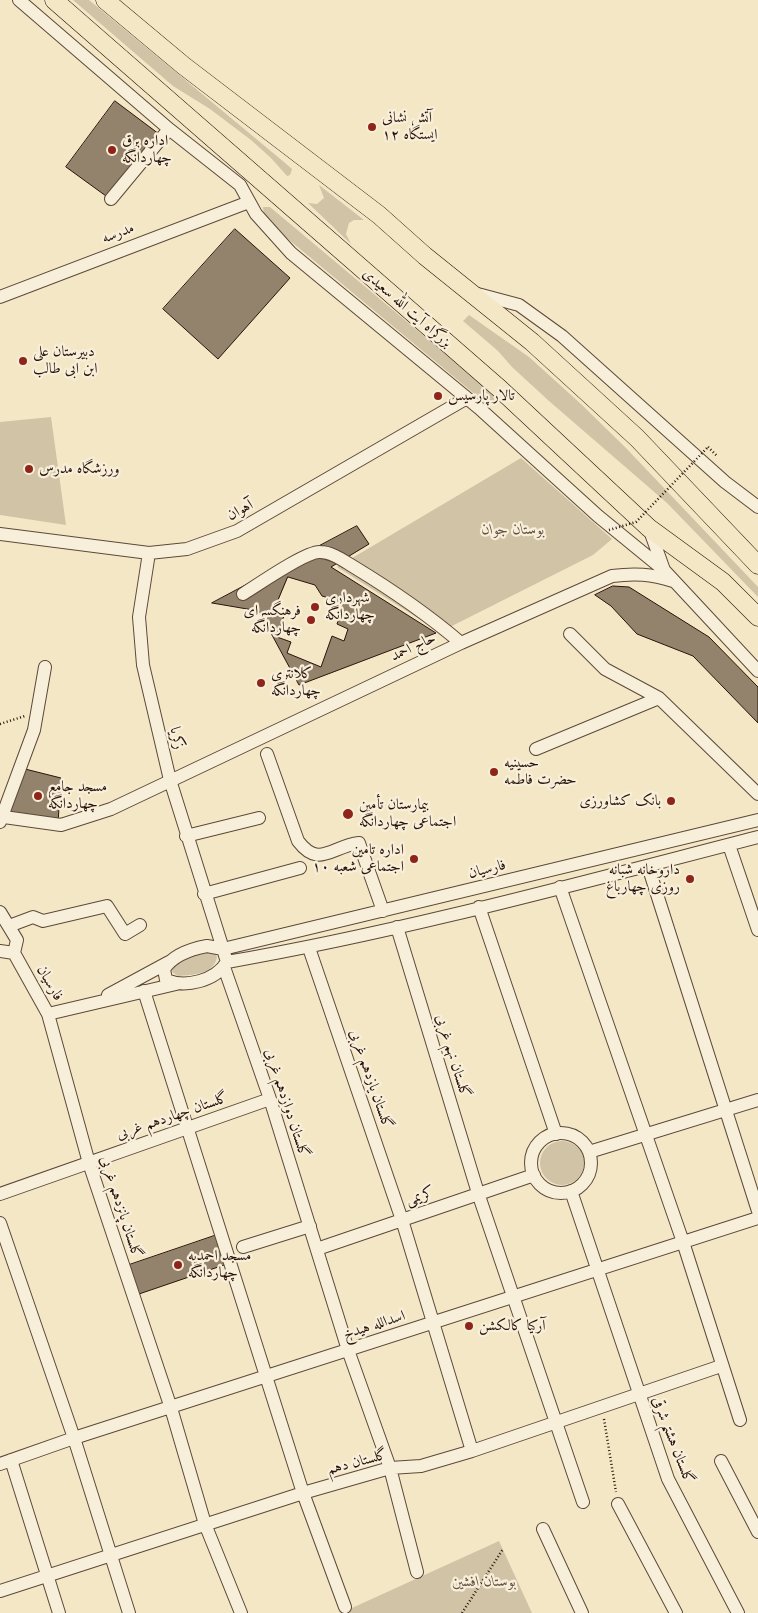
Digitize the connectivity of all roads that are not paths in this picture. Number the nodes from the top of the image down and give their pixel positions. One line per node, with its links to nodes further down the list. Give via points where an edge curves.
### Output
1 (20, 0): 4 (street)
2 (54, 0): 5 (highway, بزرگراه آیت الله سعیدی)
3 (106, 0): 8 (highway, via 184,66 366,204 425,256)
4 (169, 129): 5 (street); 6 (street)
5 (246, 179): 7 (street); 12 (highway, بزرگراه آیت الله سعیدی, via 500,390)
6 (111, 199)
7 (249, 202): 9 (street, مدرسه); 10 (street, via 291,254)
8 (474, 292): 11 (street, via 519,305 562,336 725,482); 15 (highway, via 630,432)
9 (0, 296)
10 (467, 398): 14 (street, آهوان, via 237,532 187,549); 16 (street, via 598,516)
11 (758, 507)
12 (649, 528): 16 (street); 19 (highway, بزرگراه آیت الله سعیدی, via 723,582)
13 (0, 534): 14 (street, آهوان)
14 (149, 553): 27 (street, زکریا, via 138,618 143,665)
15 (758, 564)
16 (664, 570): 17 (street)
17 (676, 582): 21 (street, حاج احمد, via 651,574 612,576); 23 (street)
18 (243, 594): 21 (street, via 286,568 321,552 334,555 381,583 426,613)
19 (758, 617)
20 (570, 634): 24 (street, via 605,669)
21 (461, 643): 27 (street, حاج احمد)
22 (45, 667): 30 (street, via 34,730)
23 (758, 671)
24 (659, 698): 25 (street); 28 (street)
25 (536, 749)
26 (267, 754): 40 (street, via 302,846 312,855 320,856 359,843)
27 (170, 780): 30 (street, حاج احمد, via 111,810 61,824); 32 (street, زکریا)
28 (758, 794)
29 (259, 818): 32 (street)
30 (2, 820)
31 (758, 820): 40 (street, فارسیان)
32 (186, 836): 38 (street, زکریا)
33 (758, 837): 34 (street)
34 (730, 844): 35 (street); 46 (street)
35 (648, 866): 37 (street); 60 (street)
36 (300, 868): 38 (street)
37 (560, 887): 39 (street); 63 (street)
38 (204, 894): 43 (street, زکریا)
39 (480, 907): 45 (street); 62 (street)
40 (383, 911): 49 (street, فارسیان)
41 (0, 912): 44 (street, فارسیان)
42 (140, 925): 44 (street, via 125,934 107,906 43,921 33,917)
43 (214, 925): 47 (street); 49 (street, زکریا)
44 (9, 926): 51 (street, فارسیان, via 17,940)
45 (396, 927): 48 (street); 69 (street, گلستان نهم غربی)
46 (758, 930)
47 (207, 946): 49 (street); 52 (street, فارسیان, via 184,952)
48 (309, 948): 53 (street); 72 (street, گلستان یازدهم غربی)
49 (223, 949): 53 (street, گلستان دوازدهم غربی)
50 (0, 952): 51 (street)
51 (14, 953): 57 (street, فارسیان)
52 (169, 962): 54 (street, via 164,975 166,980); 56 (street, فارسیان)
53 (225, 965): 54 (street, فارسیان, via 204,979); 58 (street, گلستان دوازدهم غربی)
54 (176, 984): 55 (street, فارسیان)
55 (144, 991): 56 (street, فارسیان); 61 (street)
56 (95, 1002): 57 (street, فارسیان)
57 (48, 1014): 65 (street, گلستان پانزدهم غربی)
58 (270, 1099): 61 (street, گلستان چهاردهم غربی); 74 (street, گلستان دوازدهم غربی)
59 (758, 1100): 60 (street)
60 (725, 1111): 63 (street); 70 (street)
61 (187, 1128): 65 (street, گلستان چهاردهم غربی); 83 (street)
62 (556, 1134): 64 (street, via 576,1137); 66 (street, via 540,1142 535,1149 532,1158)
63 (645, 1135): 64 (street); 75 (street)
64 (589, 1152): 67 (street, via 590,1172 585,1181)
65 (90, 1163): 68 (street, گلستان چهاردهم غربی); 85 (street, گلستان پانزدهم غربی)
66 (534, 1175): 67 (street, via 548,1190); 69 (street, کریمی)
67 (571, 1191): 78 (street, گلستان هشتم شرقی)
68 (0, 1194)
69 (478, 1194): 72 (street, کریمی); 79 (street, گلستان نهم غربی)
70 (758, 1211)
71 (758, 1218): 75 (street, اسدالله هیدخ)
72 (402, 1220): 77 (street, کریمی); 80 (street, گلستان یازدهم غربی)
73 (0, 1223): 88 (street)
74 (310, 1226): 76 (street); 77 (street, گلستان دوازدهم غربی)
75 (683, 1242): 78 (street, اسدالله هیدخ); 82 (street)
76 (243, 1247)
77 (317, 1249): 81 (street, گلستان دوازدهم غربی)
78 (598, 1270): 79 (street, اسدالله هیدخ); 84 (street, گلستان هشتم شرقی)
79 (514, 1297): 80 (street, اسدالله هیدخ); 87 (street, گلستان نهم غربی)
80 (434, 1323): 81 (street, اسدالله هیدخ); 89 (street, گلستان یازدهم غربی)
81 (348, 1350): 83 (street, اسدالله هیدخ); 92 (street, گلستان دوازدهم غربی)
82 (721, 1366): 84 (street, گلستان دهم); 86 (street)
83 (267, 1376): 85 (street, اسدالله هیدخ); 93 (street)
84 (639, 1395): 87 (street, گلستان دهم); 109 (street, گلستان هشتم شرقی, via 668,1479)
85 (171, 1408): 88 (street, اسدالله هیدخ); 96 (street, گلستان پانزدهم غربی)
86 (740, 1420)
87 (557, 1422): 89 (street, گلستان دهم); 94 (street, گلستان نهم غربی)
88 (74, 1438): 91 (street, اسدالله هیدخ); 99 (street)
89 (472, 1451): 92 (street, گلستان دهم, via 421,1466)
90 (721, 1461): 98 (street)
91 (6, 1462): 101 (street)
92 (390, 1468): 93 (street, گلستان دهم); 100 (street, گلستان دوازدهم غربی)
93 (303, 1493): 96 (street, گلستان دهم); 103 (street)
94 (583, 1502)
95 (618, 1504): 108 (street)
96 (205, 1524): 99 (street, گلستان دهم); 106 (street, گلستان پانزدهم غربی)
97 (543, 1529): 107 (street)
98 (758, 1532)
99 (111, 1555): 101 (street, گلستان دهم); 105 (street)
100 (417, 1572)
101 (46, 1575): 102 (street, گلستان دهم); 104 (street)
102 (0, 1591)
103 (345, 1607)
104 (59, 1613)
105 (129, 1613)
106 (240, 1613)
107 (582, 1613)
108 (676, 1613)
109 (738, 1613)

